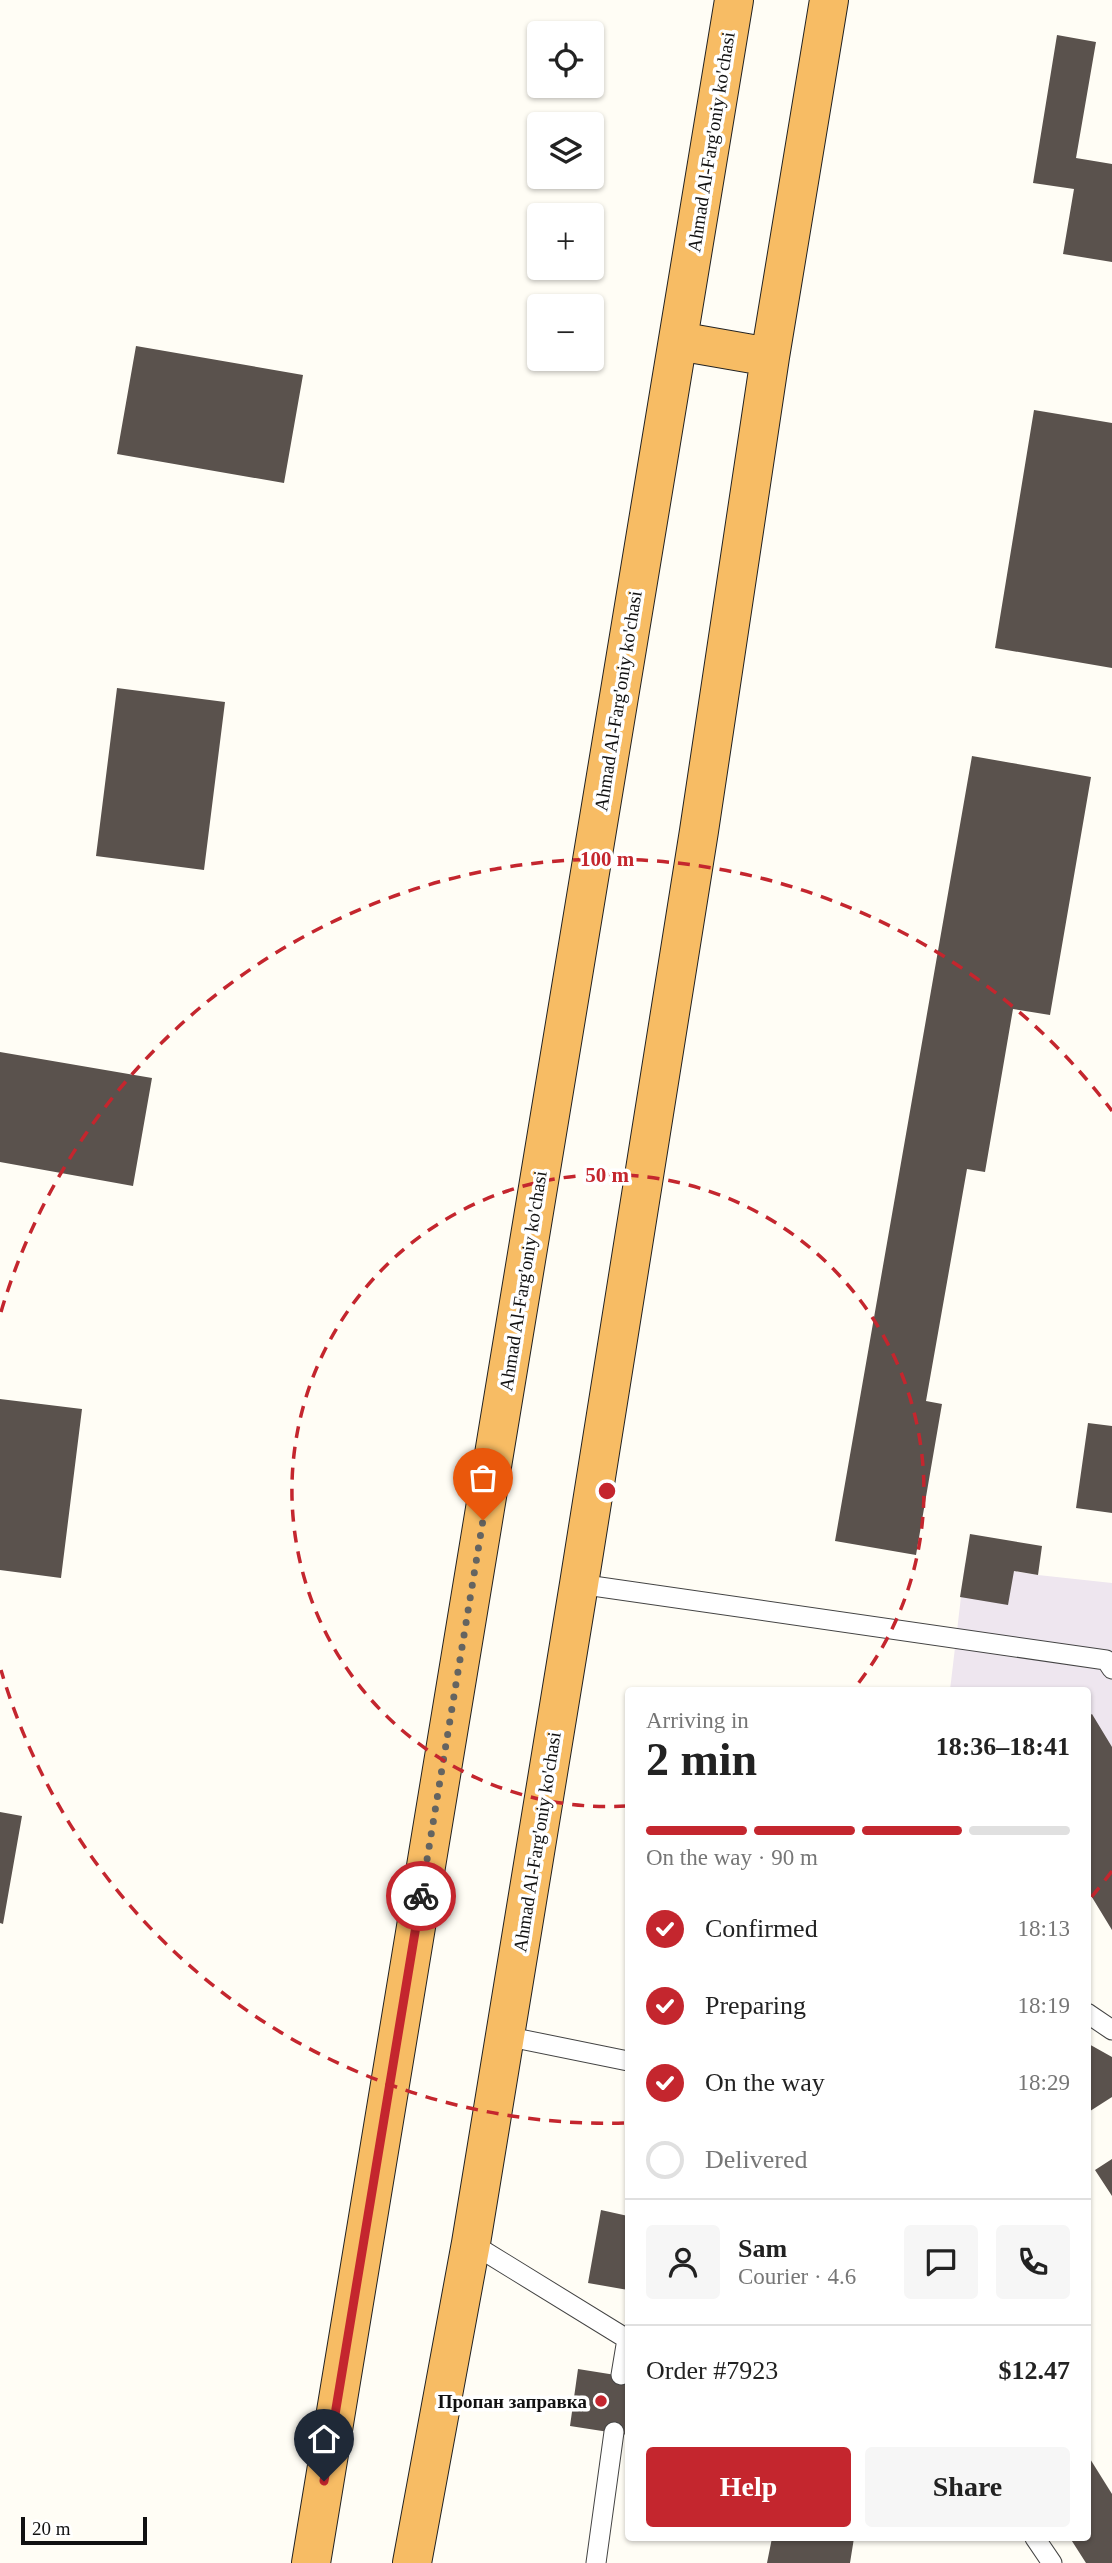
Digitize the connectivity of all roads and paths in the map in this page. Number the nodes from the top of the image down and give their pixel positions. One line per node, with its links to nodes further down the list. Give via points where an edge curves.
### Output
1 (734, 0): 3 (highway, Ahmad Al-Farg'oniy ko'chasi)
2 (830, 0): 4 (highway, Ahmad Al-Farg'oniy ko'chasi)
3 (678, 341): 4 (highway); 17 (highway, Ahmad Al-Farg'oniy ko'chasi)
4 (770, 358): 5 (highway, Ahmad Al-Farg'oniy ko'chasi)
5 (579, 1584): 6 (lane, via 1106,1660); 9 (highway, Ahmad Al-Farg'oniy ko'chasi)
6 (1112, 1669)
7 (1091, 2016): 8 (lane)
8 (1112, 2030)
9 (505, 2036): 10 (lane); 11 (highway, Ahmad Al-Farg'oniy ko'chasi)
10 (625, 2060)
11 (471, 2244): 12 (lane); 18 (highway, Ahmad Al-Farg'oniy ko'chasi)
12 (625, 2338)
13 (625, 2346): 14 (lane)
14 (621, 2375)
15 (614, 2432): 19 (lane)
16 (1037, 2541): 20 (lane)
17 (311, 2563)
18 (412, 2563)
19 (596, 2563)
20 (1052, 2563)

